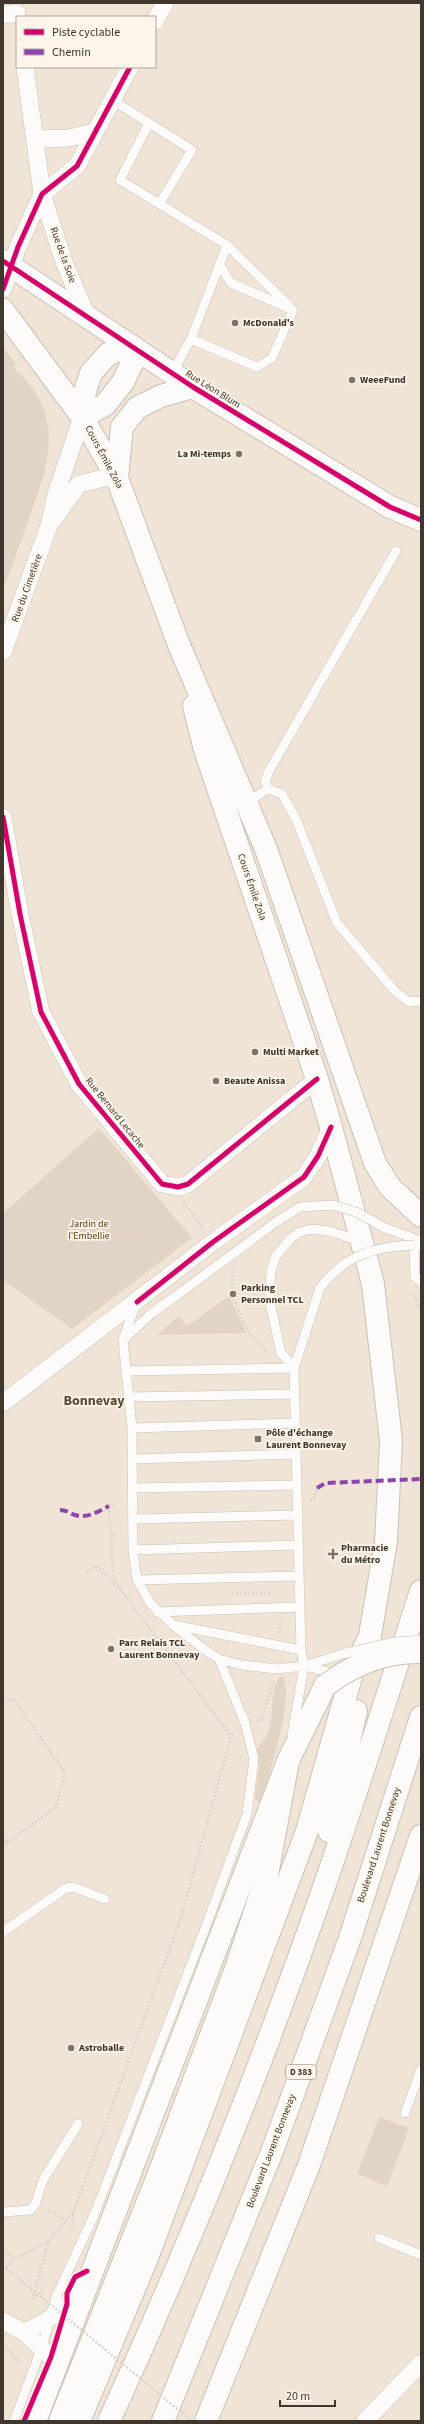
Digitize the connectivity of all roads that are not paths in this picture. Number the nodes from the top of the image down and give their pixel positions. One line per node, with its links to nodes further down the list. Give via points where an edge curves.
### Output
1 (165, 3): 2 (street)
2 (156, 19)
3 (25, 68): 8 (street, Rue de la Soie)
4 (129, 68): 5 (street)
5 (112, 100): 6 (lane); 7 (street)
6 (149, 123): 10 (lane, via 120,180); 10 (lane, via 192,150)
7 (95, 132): 8 (street, via 69,138); 9 (street, via 77,166)
8 (35, 139): 9 (street, Rue de la Soie)
9 (42, 194): 12 (street); 17 (street, Rue de la Soie, via 64,262)
10 (160, 203): 11 (lane)
11 (227, 245): 13 (lane); 16 (lane)
12 (7, 264): 14 (street); 17 (main road, Rue Léon Blum)
13 (220, 265): 16 (lane, via 231,283); 18 (lane)
14 (3, 289)
15 (3, 310): 22 (main road, Cours Émile Zola)
16 (293, 310): 18 (lane, via 272,358 257,367)
17 (87, 316): 19 (main road, Rue Léon Blum)
18 (191, 339): 20 (lane)
19 (132, 346): 20 (main road, Rue Léon Blum); 22 (main road, via 132,363 123,382 105,405); 22 (main road, via 108,354 91,373 85,391)
20 (172, 373): 21 (main road, Rue Léon Blum)
21 (193, 387): 23 (main road, via 161,396 137,408 122,427); 24 (main road, Rue Léon Blum, via 390,507)
22 (82, 417): 23 (main road, Cours Émile Zola); 25 (street, Rue du Cimetière, via 56,494)
23 (117, 478): 25 (street, Rue du Cimetière, via 104,478 79,484); 27 (main road, Cours Émile Zola)
24 (417, 513)
25 (50, 523): 28 (street, Rue du Cimetière)
26 (396, 550): 29 (lane, via 269,771 265,781)
27 (178, 645): 30 (main road, Cours Émile Zola); 33 (main road, Cours Émile Zola, via 205,750)
28 (3, 652)
29 (268, 789): 30 (lane); 32 (lane, via 282,794 296,819 337,923 394,990 409,1002)
30 (247, 802): 35 (main road, Cours Émile Zola, via 266,849 376,1163 390,1187)
31 (3, 818): 33 (street, Rue Bernard Lecache, via 20,914 42,1012 79,1084 162,1184 178,1187 188,1184)
32 (421, 1000)
33 (317, 1079): 34 (main road, Cours Émile Zola)
34 (331, 1127): 36 (main road, Cours Émile Zola); 39 (street, via 318,1156 304,1177 213,1242)
35 (421, 1216)
36 (362, 1241): 41 (lane, via 329,1231 312,1229 291,1238 276,1256 268,1285 270,1305 282,1353); 62 (main road, Cours Émile Zola, via 373,1284 391,1441 386,1542 380,1588)
37 (419, 1244): 38 (lane, via 412,1255 415,1277); 40 (lane, bridge, via 356,1212 333,1205 300,1207 152,1313); 41 (lane, bridge, via 393,1246 347,1260 332,1272 320,1288)
38 (421, 1282)
39 (137, 1302): 40 (lane); 45 (street)
40 (123, 1340): 42 (lane)
41 (294, 1368): 42 (lane); 43 (lane)
42 (126, 1372): 44 (lane)
43 (294, 1394): 44 (lane); 46 (lane)
44 (129, 1397): 47 (lane)
45 (3, 1403)
46 (295, 1423): 47 (lane); 48 (lane)
47 (132, 1428): 49 (lane)
48 (296, 1454): 49 (lane); 50 (lane)
49 (133, 1459): 51 (lane)
50 (297, 1485): 51 (lane); 52 (lane)
51 (134, 1488): 53 (lane)
52 (298, 1515): 53 (lane); 54 (lane)
53 (134, 1519): 55 (lane)
54 (299, 1545): 55 (lane); 56 (lane)
55 (133, 1550): 57 (lane)
56 (299, 1576): 57 (lane); 59 (lane)
57 (137, 1580): 60 (lane)
58 (421, 1591): 72 (main road)
59 (300, 1607): 60 (lane); 64 (lane)
60 (157, 1612): 61 (lane)
61 (173, 1625): 64 (lane); 66 (lane)
62 (368, 1640): 72 (main road, via 364,1672 323,1857); 91 (main road, via 352,1673 307,1831 147,2258)
63 (421, 1640): 67 (lane, bridge, via 395,1642)
64 (301, 1650): 67 (lane)
65 (421, 1652): 68 (main road, bridge, via 377,1659)
66 (219, 1659): 67 (lane, via 242,1665 277,1669); 83 (lane, via 245,1723 254,1759 247,1814 97,2206 56,2297)
67 (304, 1666): 68 (lane); 70 (lane)
68 (332, 1680): 70 (main road)
69 (421, 1717): 94 (main road, Boulevard Laurent Bonnevay / D 383, via 350,1938 273,2149)
70 (288, 1761): 81 (main road); 90 (main road, via 267,1875 237,1966 158,2176)
71 (421, 1836): 95 (main road, via 309,2165)
72 (324, 1888): 85 (main road, via 239,2115)
73 (105, 1899): 74 (lane, via 73,1887 66,1888)
74 (3, 1932)
75 (421, 2070): 76 (lane)
76 (405, 2113)
77 (78, 2124): 78 (lane, via 43,2180 36,2203 30,2210)
78 (3, 2212)
79 (379, 2238): 80 (lane)
80 (421, 2255)
81 (96, 2260): 83 (street, via 87,2271 75,2296); 86 (main road)
82 (3, 2321): 84 (street)
83 (55, 2323): 84 (street); 86 (lane)
84 (24, 2332): 86 (street)
85 (145, 2343): 92 (main road); 93 (main road)
86 (51, 2353): 88 (lane); 89 (main road)
87 (421, 2363): 96 (street)
88 (14, 2421)
89 (35, 2421)
90 (60, 2421)
91 (79, 2421)
92 (109, 2421)
93 (121, 2421)
94 (163, 2421)
95 (206, 2421)
96 (366, 2421)

